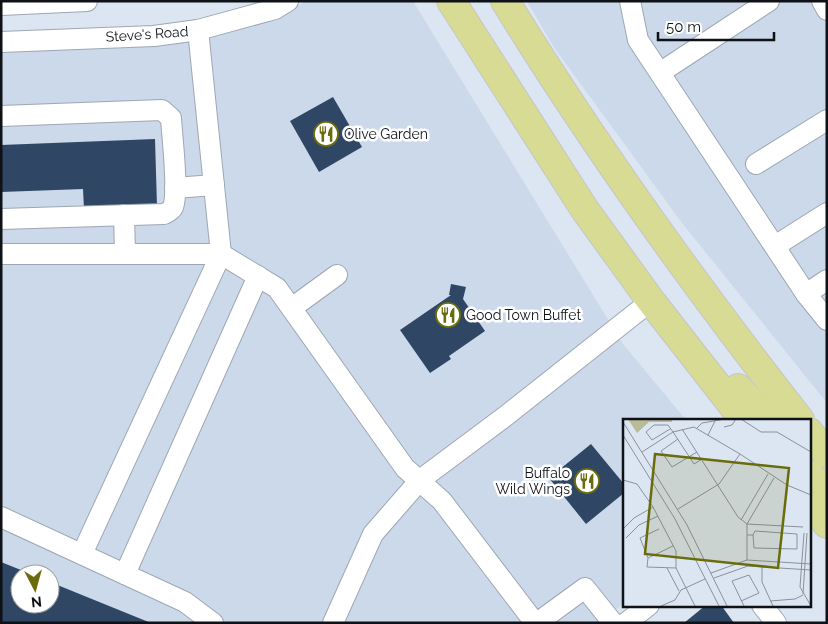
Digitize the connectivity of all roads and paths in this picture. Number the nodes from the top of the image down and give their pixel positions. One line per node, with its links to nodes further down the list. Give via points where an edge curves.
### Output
1 (87, 1): 8 (street)
2 (288, 1): 10 (street, Steve's Road, via 275,9)
3 (450, 1): 29 (highway, via 585,210)
4 (505, 1): 35 (highway, via 663,240)
5 (630, 1): 12 (street, via 638,40)
6 (769, 1): 12 (street)
7 (822, 1): 9 (street)
8 (1, 5)
9 (827, 10)
10 (198, 30): 11 (street, Steve's Road, via 154,36); 16 (street)
11 (1, 42)
12 (661, 72): 21 (street)
13 (1, 116): 17 (street, via 162,110 171,118)
14 (827, 120): 15 (street)
15 (756, 164)
16 (214, 185): 17 (street); 24 (street)
17 (175, 188): 19 (street, via 174,205 164,214)
18 (827, 213): 21 (street)
19 (124, 215): 20 (street); 23 (street)
20 (1, 219)
21 (775, 246): 28 (street)
22 (1, 254): 23 (street)
23 (125, 254): 24 (street)
24 (221, 254): 26 (street); 44 (street)
25 (337, 275): 30 (street)
26 (258, 276): 30 (street, via 277,288); 45 (street)
27 (827, 280): 28 (street)
28 (806, 294): 31 (street)
29 (651, 301): 32 (highway); 39 (street)
30 (293, 307): 39 (street, via 406,468)
31 (827, 320)
32 (676, 334): 33 (highway); 34 (highway, via 748,397)
33 (743, 419)
34 (765, 419)
35 (799, 419)
36 (810, 433): 37 (highway)
37 (827, 454)
38 (810, 475): 40 (highway)
39 (420, 480): 49 (street, via 372,534); 50 (street, via 442,501)
40 (827, 496)
41 (810, 503): 43 (highway)
42 (1, 517): 44 (street)
43 (827, 524)
44 (82, 554): 45 (street)
45 (125, 574): 48 (street, via 186,602)
46 (648, 606): 52 (street)
47 (763, 606): 53 (street)
48 (213, 623)
49 (333, 623)
50 (536, 623): 51 (street, via 585,588)
51 (613, 623)
52 (626, 623)
53 (776, 623)

